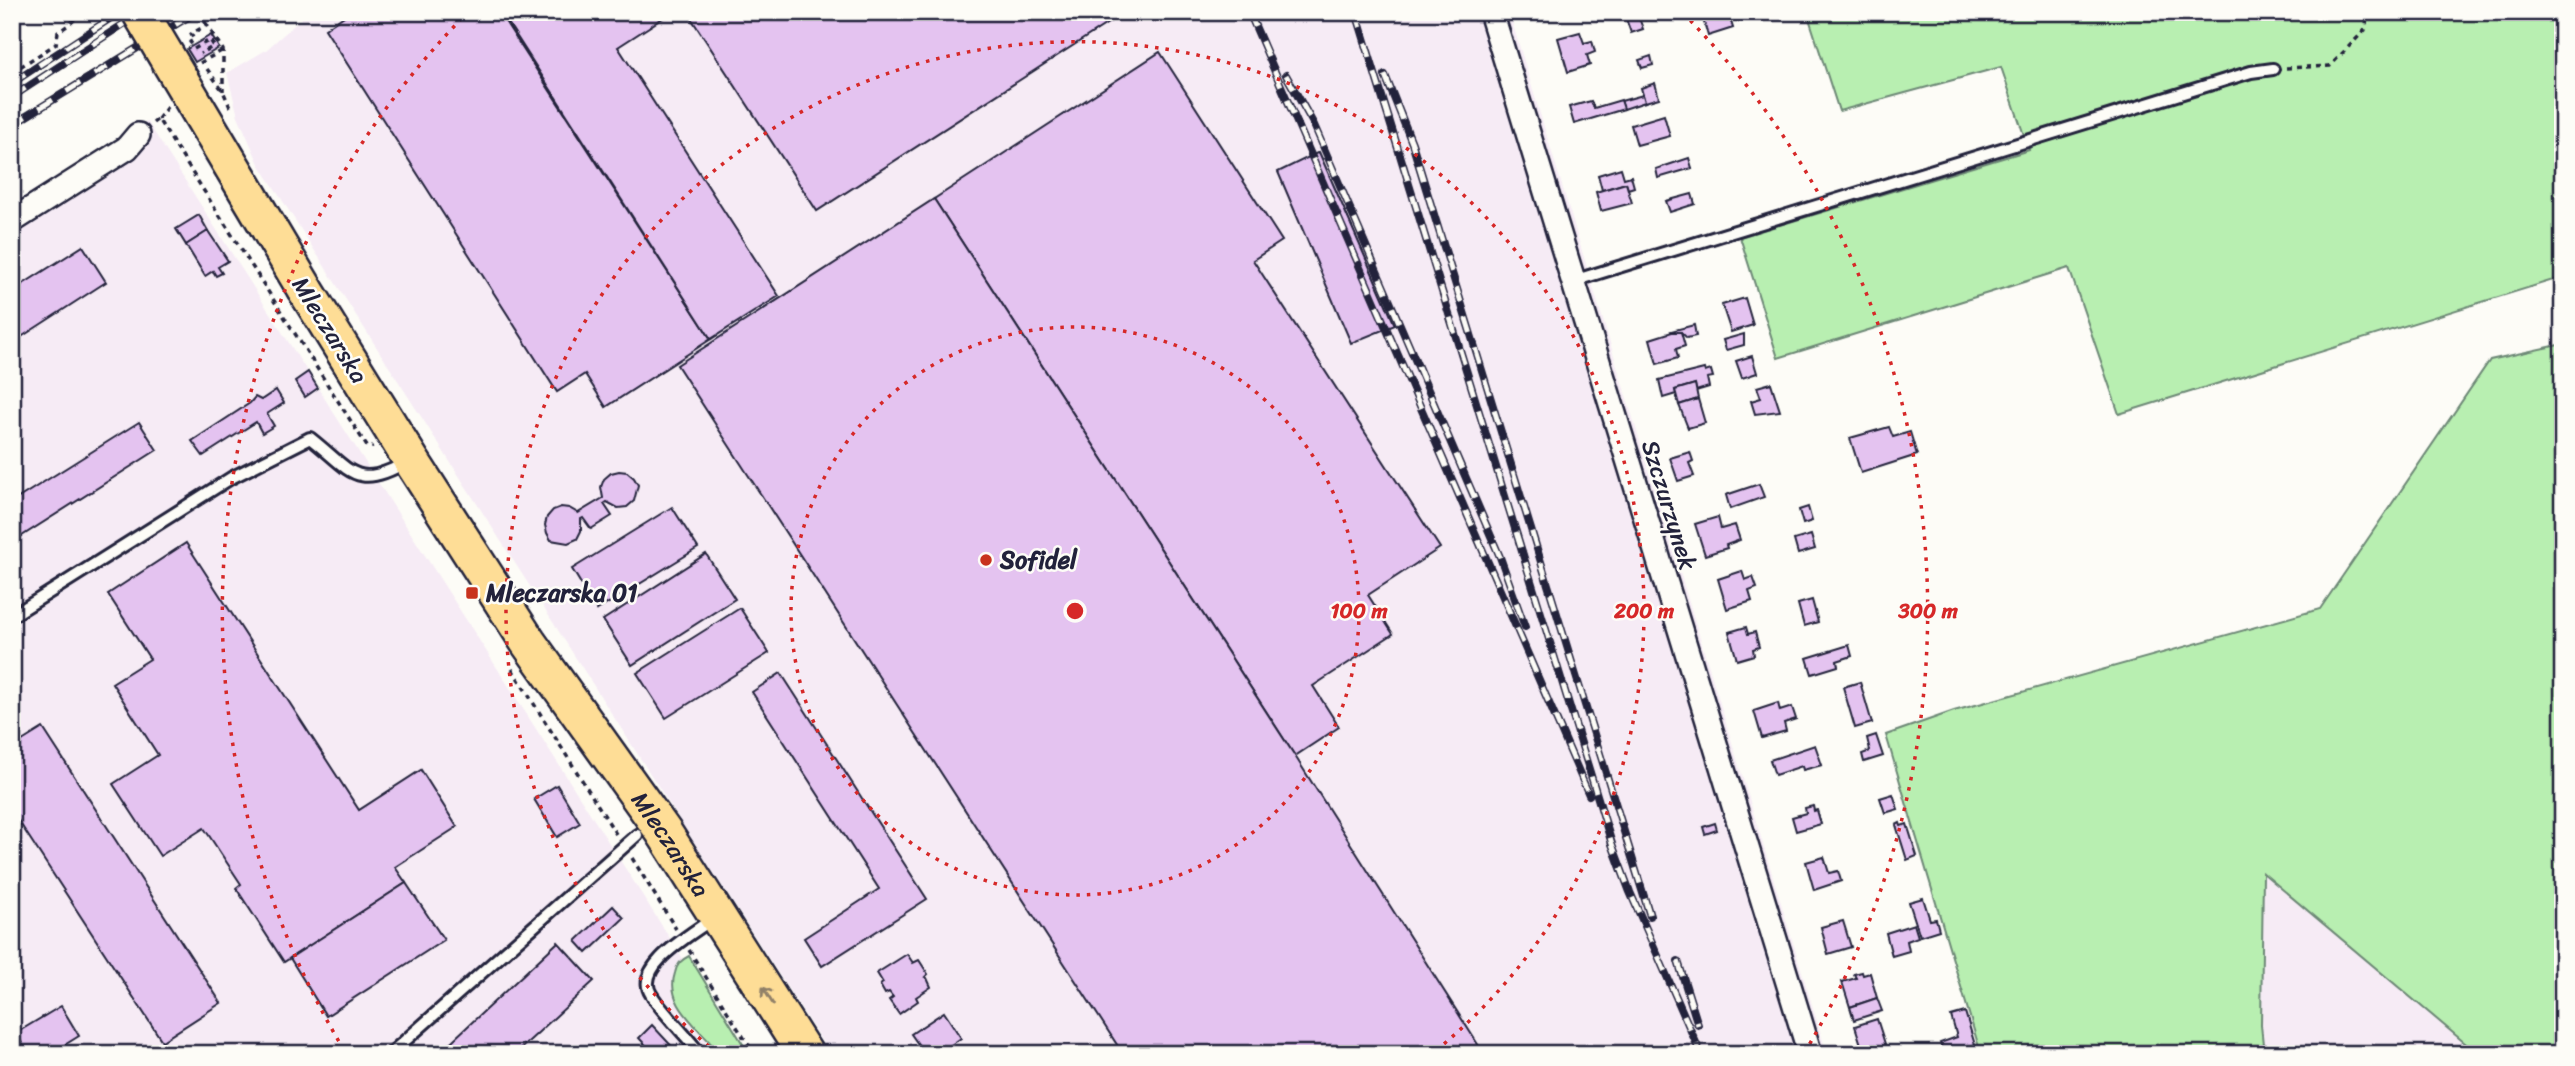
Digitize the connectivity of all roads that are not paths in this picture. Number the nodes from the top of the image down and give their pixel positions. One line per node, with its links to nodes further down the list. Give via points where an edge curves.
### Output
1 (140, 12): 7 (main road, Mleczarska, bridge)
2 (1491, 12): 6 (street, Szczurzynek)
3 (2273, 69): 6 (lane, via 2251,72)
4 (138, 135): 5 (street, via 127,148)
5 (12, 221)
6 (1573, 281): 16 (street, Szczurzynek)
7 (411, 460): 8 (lane, via 368,478 347,469 310,438 231,478); 9 (main road, Mleczarska)
8 (12, 616)
9 (528, 642): 10 (main road, Mleczarska); 11 (main road, Mleczarska, via 663,831)
10 (636, 835): 11 (main road, Mleczarska); 12 (lane)
11 (707, 923): 13 (lane, via 657,961 648,975 649,991); 14 (main road, Mleczarska); 15 (main road, Mleczarska, one-way to 11)
12 (390, 1054)
13 (700, 1054)
14 (776, 1054)
15 (805, 1054)
16 (1810, 1054)

